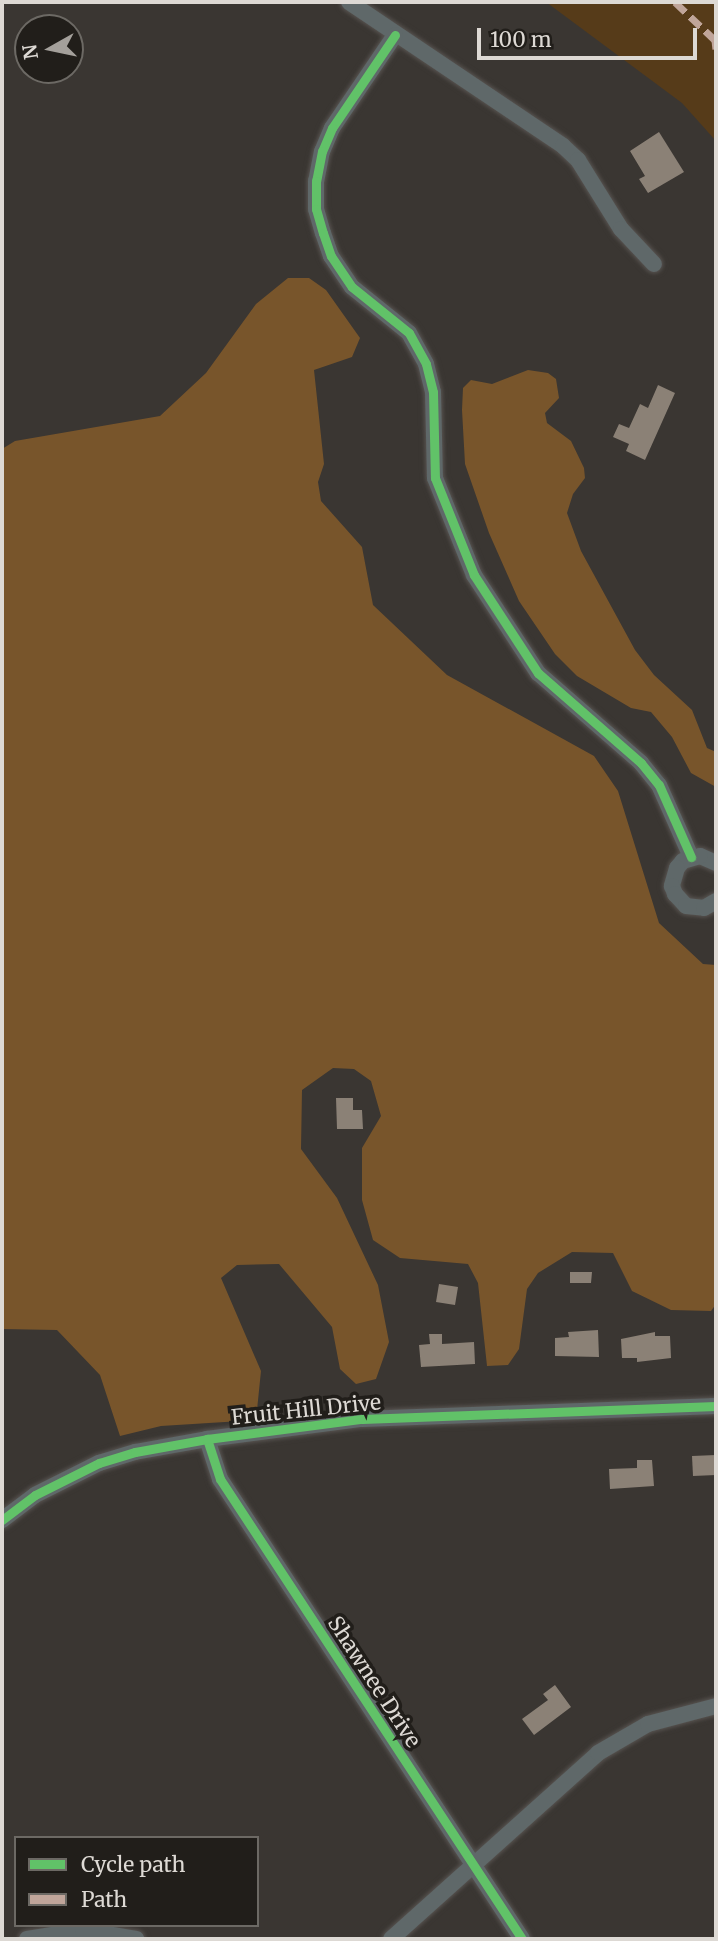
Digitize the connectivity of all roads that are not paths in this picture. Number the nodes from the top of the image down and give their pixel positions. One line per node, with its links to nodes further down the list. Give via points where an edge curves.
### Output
1 (349, 2): 2 (street)
2 (395, 35): 3 (street, via 563,146 578,160 621,229); 4 (street, via 321,151 316,209 331,256 352,287 409,333 426,364 433,392 435,478 474,575 538,673 641,763 659,785)
3 (654, 264)
4 (691, 858): 5 (street, via 709,858); 6 (street, via 683,861 673,877 675,894 695,909)
5 (716, 863)
6 (716, 901)
7 (716, 1406): 8 (street, Fruit Hill Drive, via 362,1419)
8 (207, 1438): 9 (street, Fruit Hill Drive, via 135,1451 99,1463 35,1495); 11 (street, Shawnee Drive, via 220,1479)
9 (2, 1520)
10 (716, 1706): 11 (street, via 648,1724 598,1753)
11 (473, 1866): 14 (street); 15 (street, Shawnee Drive)
12 (27, 1939): 13 (street, via 83,1930)
13 (136, 1939)
14 (391, 1939)
15 (522, 1939)

